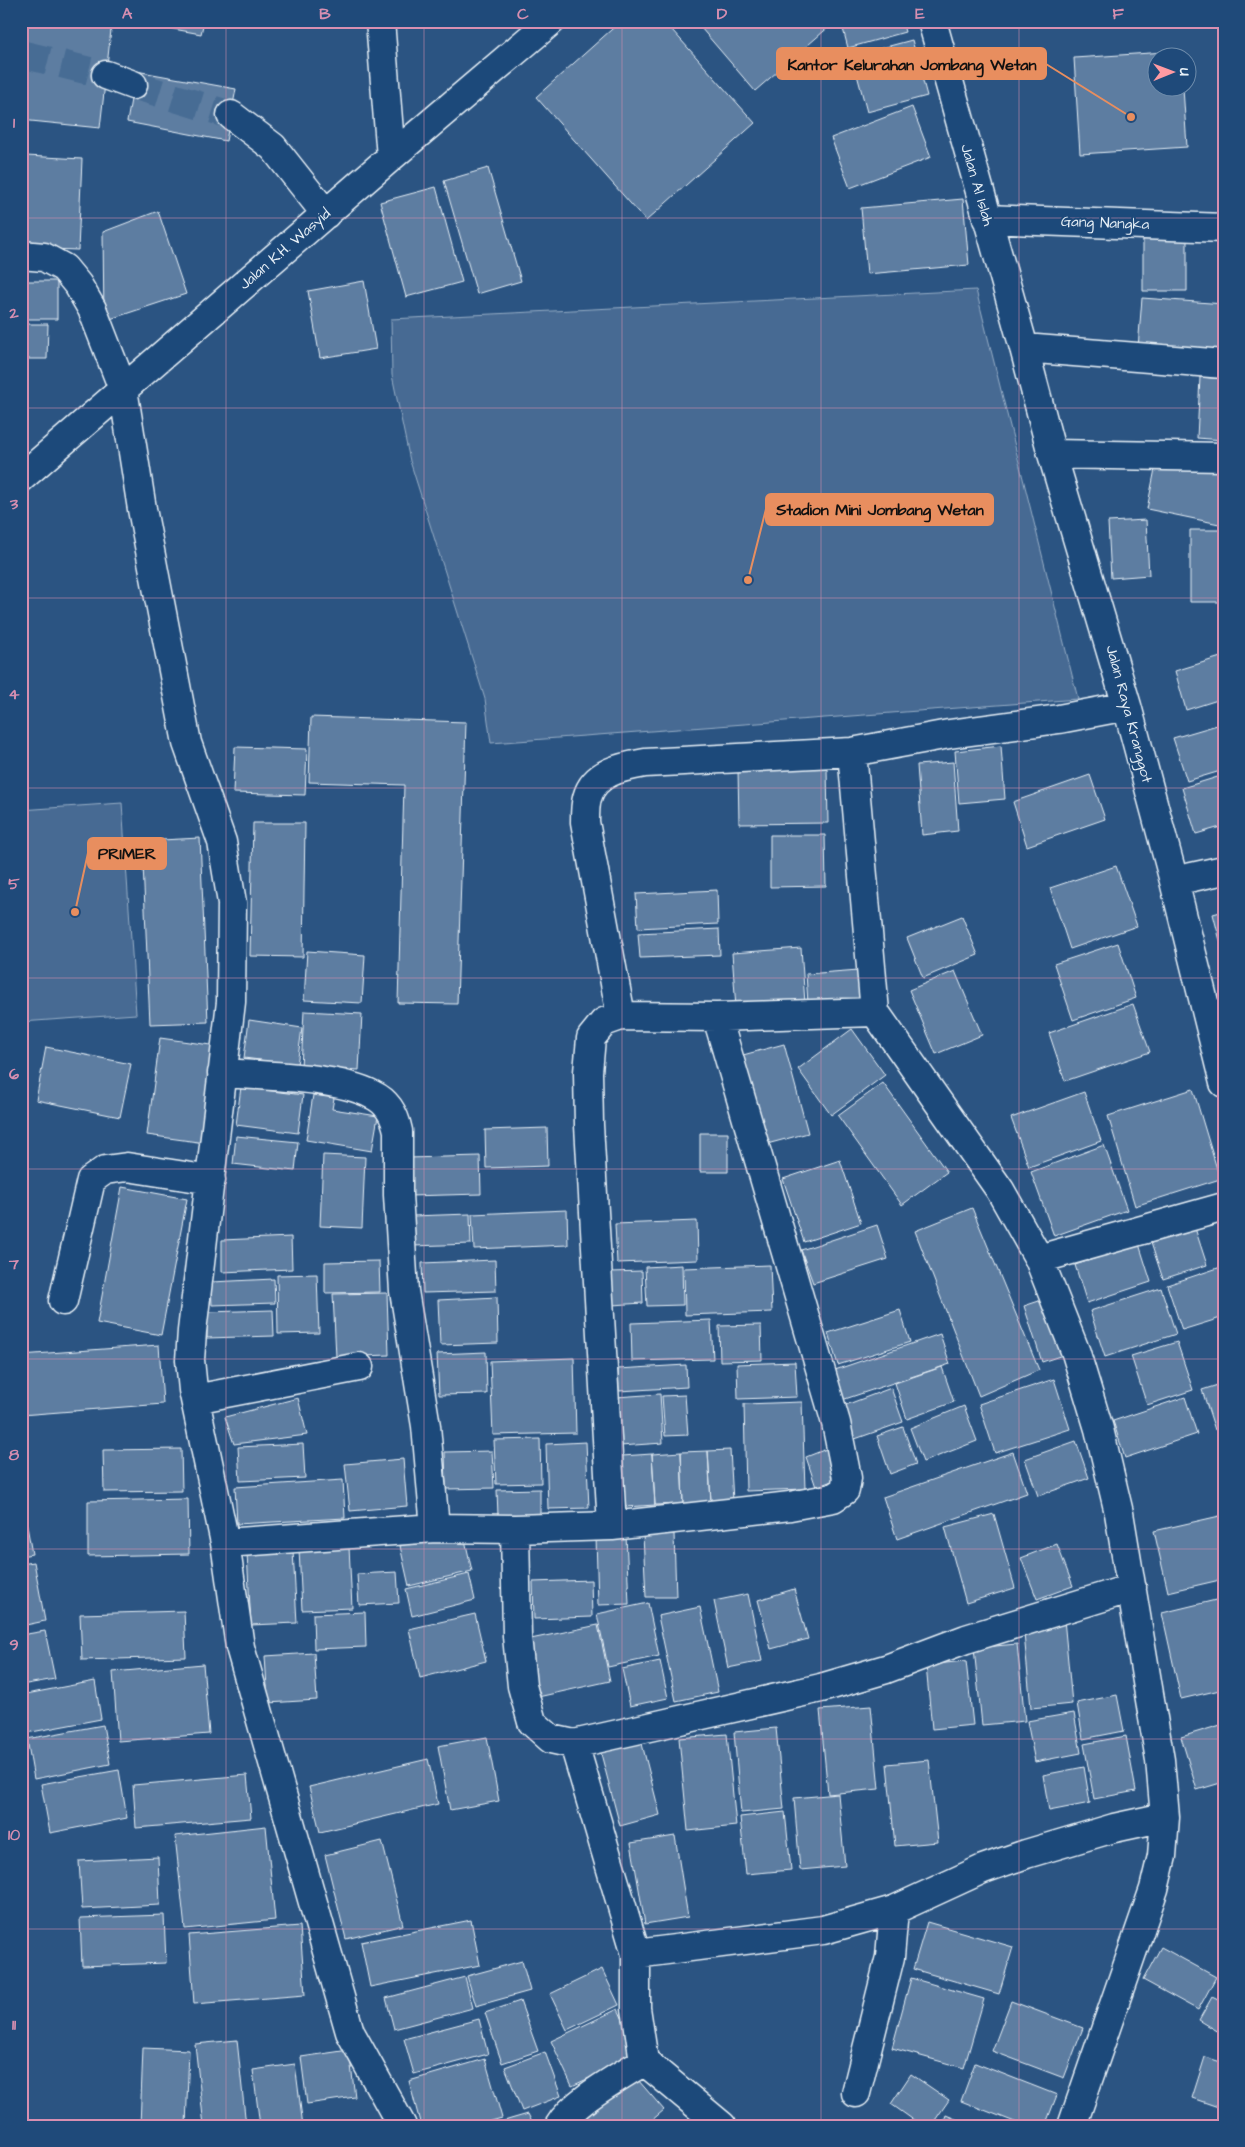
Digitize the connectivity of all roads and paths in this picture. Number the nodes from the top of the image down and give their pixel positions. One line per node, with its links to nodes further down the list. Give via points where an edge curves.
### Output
1 (380, 21): 7 (street)
2 (551, 21): 7 (street, Jalan K.H. Wasyid)
3 (932, 21): 9 (street, Jalan Al Islah)
4 (106, 74): 5 (street)
5 (133, 85)
6 (231, 115): 8 (street, via 273,147)
7 (391, 156): 8 (street, Jalan K.H. Wasyid)
8 (326, 214): 14 (street, Jalan K.H. Wasyid)
9 (987, 219): 10 (street, Gang Nangka); 12 (street, Jalan Al Islah)
10 (1224, 228)
11 (21, 255): 14 (street, via 44,258 64,268 78,285 92,309)
12 (1024, 348): 13 (street); 15 (street, Jalan Raya Kranggot)
13 (1224, 364)
14 (123, 389): 17 (street, Jalan K.H. Wasyid); 25 (street, via 142,509 187,742 222,842 232,903 231,1002)
15 (1052, 454): 16 (street); 18 (street, Jalan Raya Kranggot)
16 (1224, 457)
17 (21, 478)
18 (1127, 706): 19 (street); 21 (street, Jalan Raya Kranggot)
19 (852, 752): 22 (street); 23 (street, via 645,763 601,775 587,797 585,822)
20 (1224, 870): 21 (street)
21 (1174, 881): 26 (street, Jalan Raya Kranggot)
22 (875, 1012): 24 (street); 29 (street, via 1000,1190)
23 (621, 1016): 24 (street); 33 (street, via 604,1022 591,1038 588,1072)
24 (717, 1017): 33 (street, via 836,1423 847,1478 845,1490 833,1498 790,1506)
25 (222, 1074): 27 (street); 34 (street, via 337,1083 373,1095 390,1110 396,1122 404,1291 426,1426)
26 (1223, 1078)
27 (211, 1180): 30 (street, via 127,1167 105,1170 91,1180); 32 (street, via 190,1360)
28 (1224, 1207): 29 (street)
29 (1039, 1259): 37 (street, via 1076,1354 1099,1429 1119,1513)
30 (63, 1300)
31 (359, 1367): 32 (street)
32 (195, 1399): 36 (street)
33 (612, 1526): 35 (street)
34 (435, 1528): 35 (street); 36 (street)
35 (515, 1529): 38 (street, via 517,1636 522,1686 532,1722 551,1739)
36 (225, 1543): 44 (street, via 240,1646 350,2032)
37 (1132, 1588): 38 (street, via 821,1688); 39 (street, via 1160,1760)
38 (574, 1744): 41 (street)
39 (1165, 1817): 40 (street, via 1026,1854 983,1869); 47 (street, via 1162,1856 1154,1889)
40 (894, 1910): 41 (street, via 823,1930); 43 (street, via 890,1957)
41 (636, 1954): 42 (street, via 636,2008)
42 (644, 2061): 45 (street, via 591,2096 565,2116); 46 (street)
43 (856, 2093)
44 (402, 2126)
45 (559, 2126)
46 (722, 2126)
47 (1072, 2126)

